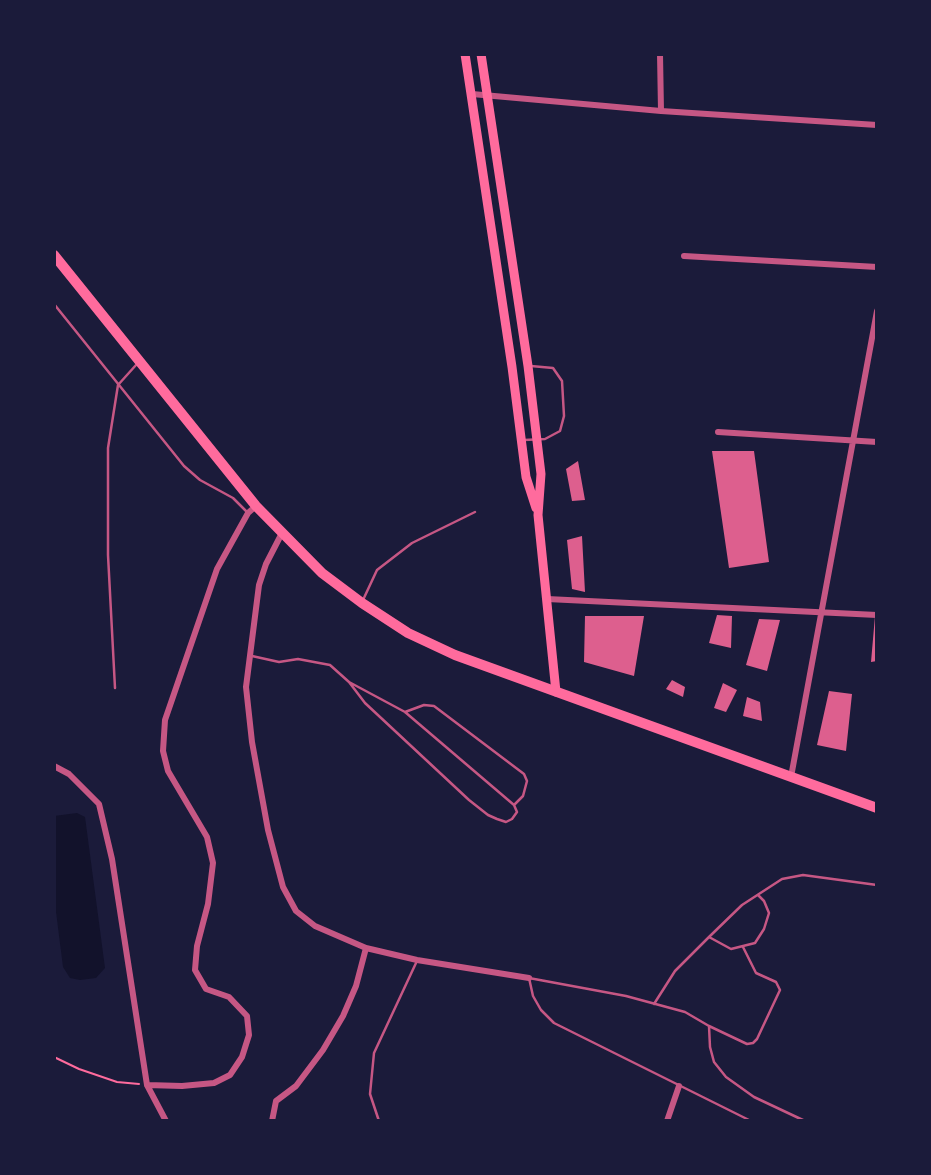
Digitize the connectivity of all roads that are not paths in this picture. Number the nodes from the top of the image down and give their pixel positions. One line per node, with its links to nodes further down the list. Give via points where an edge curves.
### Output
1 (465, 54): 4 (main road)
2 (481, 54): 5 (main road)
3 (660, 54): 6 (street)
4 (472, 94): 5 (street); 15 (main road)
5 (488, 94): 6 (street); 14 (main road)
6 (661, 111): 7 (street)
7 (877, 125)
8 (54, 255): 13 (highway)
9 (684, 256): 10 (street)
10 (877, 267)
11 (54, 304): 16 (lane)
12 (877, 311): 20 (street)
13 (138, 362): 16 (lane); 22 (highway)
14 (528, 366): 15 (lane); 19 (main road); 19 (lane, via 553,368 562,381 560,431)
15 (512, 367): 18 (main road)
16 (118, 385): 22 (lane, via 184,466); 32 (lane, via 108,449)
17 (718, 432): 20 (street)
18 (521, 440): 19 (lane); 24 (main road)
19 (537, 440): 24 (main road, via 541,474)
20 (853, 441): 21 (street); 28 (street)
21 (877, 442)
22 (252, 509): 25 (highway); 48 (street, via 217,569 165,720 163,751 168,771 207,836 213,863 195,970 206,989 229,997 247,1016 249,1035 242,1058 230,1075 214,1083)
23 (475, 512): 27 (lane, via 412,543 377,570)
24 (538, 515): 26 (main road)
25 (282, 533): 27 (highway, via 321,573); 30 (street, via 259,585)
26 (547, 599): 28 (street); 33 (main road)
27 (362, 603): 33 (highway, via 454,655)
28 (822, 612): 29 (street); 36 (street)
29 (877, 615)
30 (248, 655): 31 (lane, via 330,666); 43 (street, via 252,742 283,887 296,911 315,926)
31 (349, 682): 34 (lane); 37 (lane, via 365,703 488,815 512,819 517,812)
32 (115, 688)
33 (556, 692): 36 (highway)
34 (405, 712): 37 (lane); 37 (lane, via 434,706 524,774 523,796)
35 (54, 766): 48 (street, via 69,774 99,804 112,859)
36 (791, 777): 38 (highway)
37 (514, 805)
38 (877, 808)
39 (877, 885): 40 (lane, via 803,875 782,879)
40 (758, 895): 41 (lane); 42 (lane, via 769,913 755,943)
41 (709, 937): 42 (lane, via 731,949); 46 (lane, via 675,971)
42 (743, 947): 47 (lane, via 756,973 776,982 780,990 752,1043)
43 (366, 948): 44 (street); 51 (street, via 343,1016 296,1086 276,1101)
44 (417, 960): 45 (street); 52 (lane, via 374,1053 370,1094)
45 (529, 978): 46 (lane); 49 (lane, via 533,996 554,1023)
46 (654, 1003): 47 (lane, via 685,1012)
47 (709, 1026): 55 (lane, via 714,1062 726,1077 754,1097)
48 (147, 1085): 50 (street)
49 (679, 1086): 53 (street); 54 (lane)
50 (166, 1121)
51 (272, 1121)
52 (379, 1121)
53 (667, 1121)
54 (751, 1121)
55 (805, 1121)

